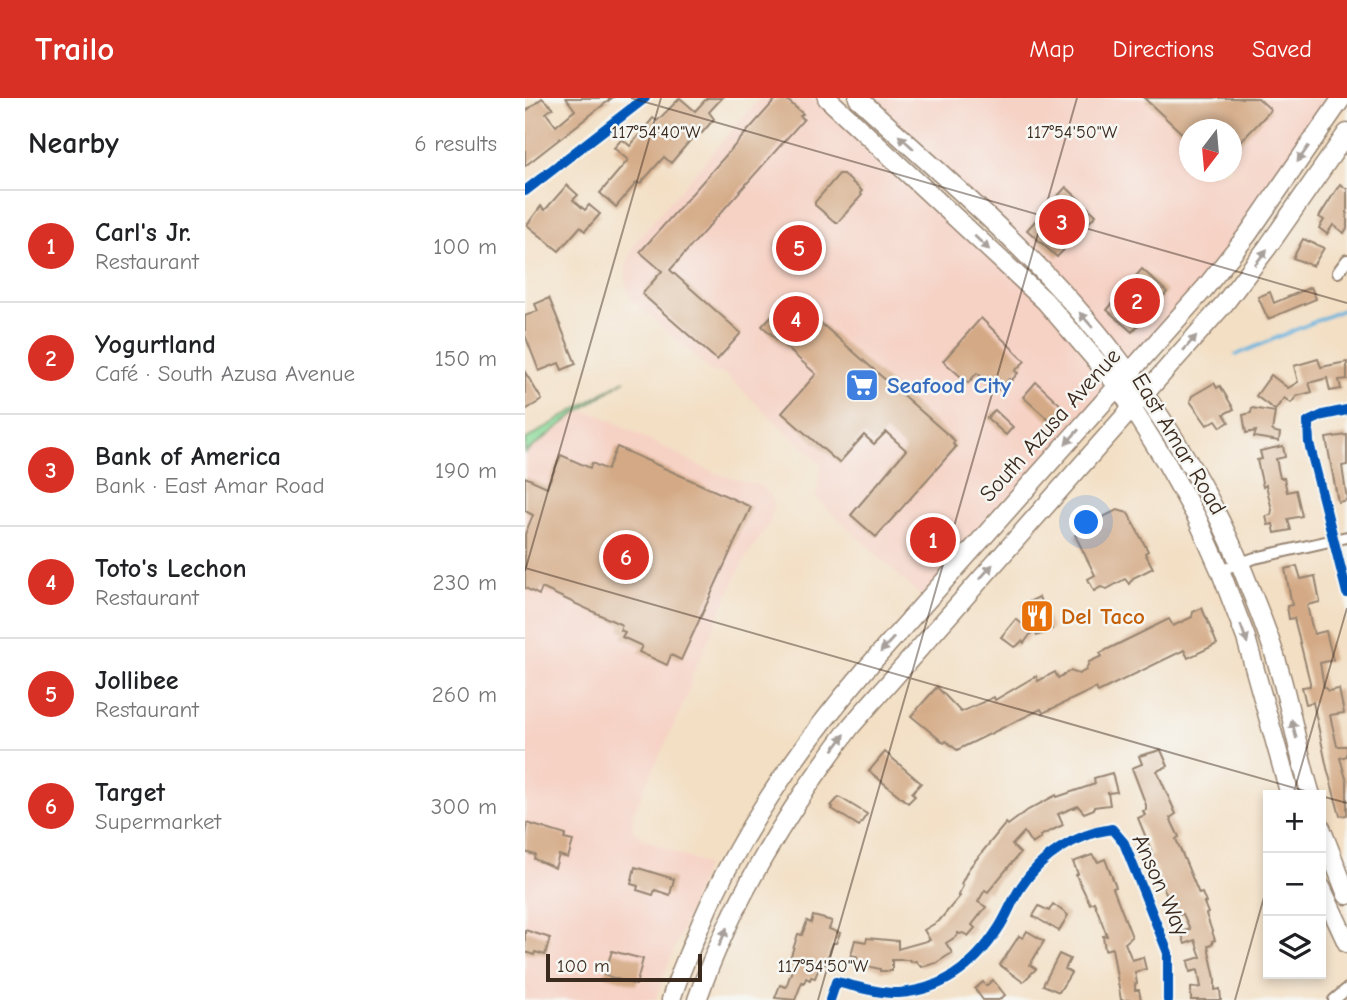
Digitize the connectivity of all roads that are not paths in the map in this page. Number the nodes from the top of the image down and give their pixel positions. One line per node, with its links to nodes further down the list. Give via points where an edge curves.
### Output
1 (645, 98): 6 (street)
2 (827, 98): 11 (main road, East Amar Road, one-way to 11)
3 (858, 98): 11 (main road, East Amar Road, one-way to 3, via 1070,301)
4 (1342, 98): 7 (main road, South Azusa Avenue, one-way to 7)
5 (1347, 133): 8 (main road)
6 (525, 191)
7 (1265, 209): 8 (main road); 11 (main road, South Azusa Avenue, via 1205,288)
8 (1283, 225): 12 (main road, one-way to 8, via 1224,304)
9 (1347, 260): 10 (street)
10 (1338, 272)
11 (1123, 379): 12 (main road, East Amar Road); 13 (main road, East Amar Road); 19 (main road, South Azusa Avenue, one-way to 19)
12 (1145, 394): 13 (main road); 16 (main road, East Amar Road, via 1203,486)
13 (1132, 409): 17 (main road, East Amar Road, via 1197,518); 20 (main road, one-way to 13)
14 (1347, 410): 15 (street, via 1308,422 1309,443)
15 (1341, 539): 16 (street); 18 (street)
16 (1239, 563): 17 (street); 22 (main road, East Amar Road, one-way to 16, via 1275,657)
17 (1220, 570): 21 (main road, East Amar Road, one-way to 21, via 1246,638)
18 (1347, 593)
19 (933, 594): 20 (main road); 29 (main road, South Azusa Avenue, one-way to 29, via 831,710 758,812 704,918)
20 (951, 612): 30 (main road, one-way to 20, via 762,858 806,789 851,726)
21 (1289, 790)
22 (1310, 790)
23 (1326, 841): 24 (main road)
24 (1347, 895)
25 (1326, 898): 26 (main road)
26 (1347, 943)
27 (1347, 989): 33 (street)
28 (897, 997): 31 (street, via 837,982); 32 (street, Anson Way, via 957,975 998,929 1021,886 1049,854 1094,831 1112,829 1124,843 1168,953)
29 (671, 1000)
30 (697, 1000)
31 (830, 1000)
32 (1168, 1000)
33 (1334, 1000)

